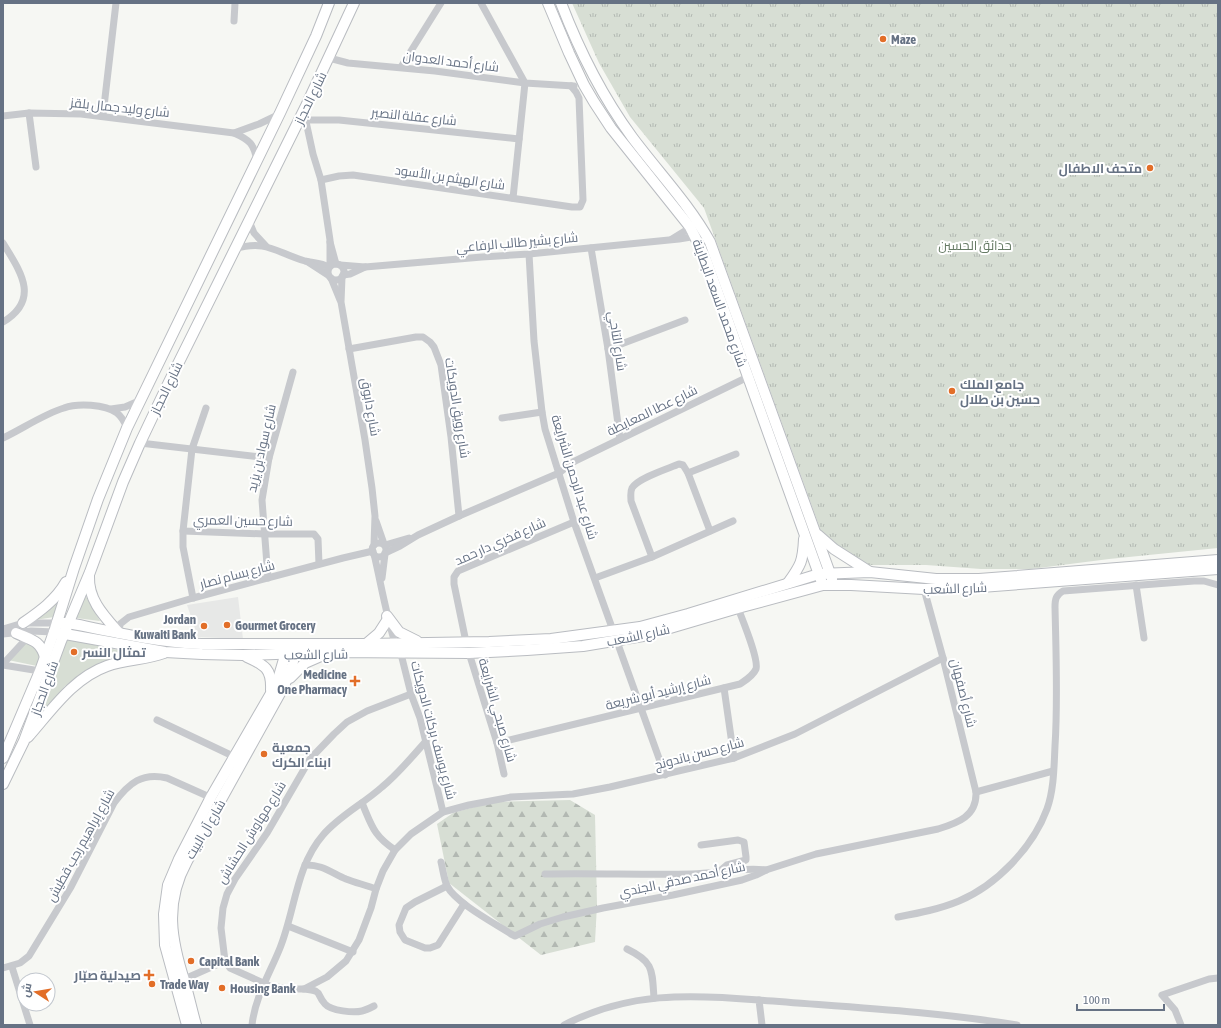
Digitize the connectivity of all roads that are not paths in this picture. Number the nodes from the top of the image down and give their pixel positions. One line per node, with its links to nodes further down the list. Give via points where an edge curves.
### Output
1 (116, 3): 18 (street)
2 (235, 3): 9 (street)
3 (329, 3): 17 (main road, شارع الحجاز)
4 (354, 3): 10 (main road, شارع الحجاز)
5 (441, 3): 11 (street)
6 (481, 3): 12 (street)
7 (548, 3): 13 (main road, شارع محمد السعد البطاينة)
8 (561, 3): 28 (main road, شارع محمد السعد البطاينة, via 586,59 616,114)
9 (234, 21)
10 (329, 58): 11 (street, شارع أحمد العدوان, via 348,63); 15 (main road, شارع الحجاز)
11 (401, 68): 12 (street, شارع أحمد العدوان)
12 (525, 83): 14 (street, شارع أحمد العدوان); 22 (street, شارع الهيثم بن الأسود)
13 (584, 84): 14 (street, شارع أحمد العدوان); 28 (main road, شارع محمد السعد البطاينة, via 612,128)
14 (571, 86): 26 (street, via 579,98 584,200 580,207 572,207)
15 (305, 108): 20 (street); 27 (main road, شارع الحجاز)
16 (29, 113): 18 (street, شارع وليد جمال بلقز); 19 (street, شارع وليد جمال بلقز); 24 (street)
17 (280, 113): 21 (street, شارع وليد جمال بلقز, via 259,124); 23 (main road, شارع الحجاز)
18 (103, 115): 21 (street, شارع وليد جمال بلقز)
19 (3, 116)
20 (306, 120): 22 (street, شارع عقلة النصير, via 339,120); 25 (street)
21 (234, 132): 23 (street, شارع وليد جمال بلقز, via 252,145)
22 (519, 139): 26 (street, شارع الهيثم بن الأسود)
23 (257, 162): 45 (main road, شارع الحجاز)
24 (36, 167)
25 (321, 180): 26 (street, شارع الهيثم بن الأسود, via 353,175); 35 (street)
26 (513, 198)
27 (249, 221): 30 (street, شارع بشير طالب الرفاعي, via 254,233); 32 (main road, شارع الحجاز)
28 (697, 229): 31 (street, شارع بشير طالب الرفاعي, via 672,239); 43 (main road, شارع محمد السعد البطاينة, via 710,242); 44 (main road, شارع محمد السعد البطاينة)
29 (3, 243): 39 (street, via 22,277 24,288 21,306)
30 (266, 246): 32 (street, شارع بشير طالب الرفاعي, via 252,245); 35 (street, شارع بشير طالب الرفاعي)
31 (591, 248): 33 (street, شارع بشير طالب الرفاعي); 41 (street, شارع التاجي)
32 (236, 249): 53 (main road, شارع الحجاز)
33 (529, 254): 34 (street, شارع بشير طالب الرفاعي); 48 (street, شارع عبد الرحمن الشرايعة, via 534,341)
34 (365, 267): 35 (street, شارع بشير طالب الرفاعي); 36 (street, شارع بشير طالب الرفاعي)
35 (333, 269): 36 (street, شارع بشير طالب الرفاعي, via 337,280); 36 (street, شارع دابوق, via 343,268); 37 (street, شارع دابوق)
36 (342, 276): 37 (street, شارع دابوق)
37 (341, 302): 40 (street, شارع دابوق)
38 (685, 320): 41 (street)
39 (3, 322)
40 (349, 349): 59 (street, شارع دابوق, via 366,446); 60 (street, شارع رويق الدويكات, via 416,336 427,339 434,347 443,374)
41 (608, 349): 52 (street, شارع التاجي)
42 (293, 372): 56 (street, شارع سواد بن يزيد)
43 (757, 372): 44 (street, شارع عطا المعايطة); 66 (main road, شارع محمد السعد البطاينة)
44 (747, 377): 52 (street, شارع عطا المعايطة); 68 (main road, شارع محمد السعد البطاينة)
45 (142, 399): 47 (street, via 125,407); 50 (main road, شارع الحجاز)
46 (206, 408): 54 (street)
47 (111, 409): 50 (street); 51 (street, via 84,405 64,408)
48 (542, 412): 49 (street); 57 (street, شارع عبد الرحمن الشرايعة)
49 (502, 418)
50 (128, 428): 76 (main road, شارع الحجاز, via 98,499)
51 (3, 438)
52 (620, 439): 57 (street, شارع عطا المعايطة, via 573,462)
53 (140, 442): 54 (street); 78 (main road, شارع الحجاز)
54 (192, 449): 56 (street); 63 (street)
55 (736, 454): 58 (street)
56 (269, 458): 65 (street, شارع سواد بن يزيد, via 262,500)
57 (559, 473): 60 (street); 62 (street, شارع عبد الرحمن الشرايعة)
58 (688, 473): 64 (street); 72 (street, via 683,465 679,464 644,479 632,488 631,501)
59 (374, 516): 69 (street, شارع دابوق); 70 (street, شارع دابوق)
60 (459, 516): 67 (street)
61 (733, 521): 64 (street)
62 (574, 522): 83 (street, شارع عبد الرحمن الشرايعة); 105 (street, شارع فخري دار حمد, via 458,571 454,577 454,584)
63 (183, 531): 65 (street, شارع حسين العمري); 91 (street, شارع حسين العمري, via 183,547)
64 (710, 531): 72 (street)
65 (265, 534): 74 (street, شارع حسين العمري, via 314,534 318,539); 82 (street, شارع سواد بن يزيد)
66 (817, 534): 79 (main road, via 834,549); 80 (main road, شارع محمد السعد البطاينة)
67 (418, 535): 69 (street); 71 (street)
68 (804, 535): 81 (main road, شارع محمد السعد البطاينة); 84 (main road, via 801,564)
69 (384, 545): 70 (street, via 380,543); 71 (street)
70 (374, 550): 71 (street, via 379,557); 74 (street, شارع بسام نصار); 85 (street, شارع دابوق)
71 (385, 554): 85 (street, شارع دابوق)
72 (652, 556): 83 (street)
73 (1218, 560): 75 (main road, شارع الشعب)
74 (320, 564): 82 (street, شارع بسام نصار)
75 (1194, 567): 77 (main road, شارع الشعب); 79 (main road, شارع الشعب, via 966,579 936,579); 90 (main road, شارع الشعب, via 968,588)
76 (74, 568): 94 (main road, via 61,591); 96 (main road, شارع الحجاز)
77 (1218, 569)
78 (90, 572): 95 (main road, شارع الحجاز); 100 (main road, via 94,600)
79 (870, 572): 80 (main road, شارع الشعب)
80 (830, 573): 81 (main road, شارع الشعب); 87 (main road, شارع محمد السعد البطاينة)
81 (819, 574): 84 (main road, شارع الشعب); 86 (main road, شارع محمد السعد البطاينة)
82 (268, 578): 91 (street, شارع بسام نصار)
83 (595, 578): 102 (street, شارع عبد الرحمن الشرايعة)
84 (788, 582): 102 (main road, شارع الشعب)
85 (381, 584): 93 (street, شارع دابوق)
86 (823, 585): 87 (main road, شارع الشعب); 92 (main road, شارع الشعب)
87 (834, 585): 90 (main road, شارع الشعب)
88 (1136, 585): 89 (street, via 1194,581); 104 (street); 131 (street, via 1063,591 1056,596 1057,704)
89 (1218, 585)
90 (924, 589): 116 (street, شارع أصفهان)
91 (193, 598): 100 (street, شارع بسام نصار, via 126,618 120,624)
92 (738, 608): 102 (main road, شارع الشعب, via 656,632); 120 (street, شارع إرشيد أبو شريعة, via 756,665 749,678 740,684)
93 (387, 618): 106 (street, شارع دابوق); 107 (main road, via 399,632); 108 (main road, via 377,636)
94 (23, 623): 96 (street); 97 (street)
95 (69, 623): 96 (main road, شارع الشعب); 99 (main road, شارع الحجاز); 100 (main road, شارع الشعب)
96 (56, 627): 98 (street, via 46,631); 99 (main road, شارع الشعب); 115 (main road, شارع الحجاز)
97 (3, 630)
98 (16, 633): 101 (street); 103 (main road)
99 (64, 633): 110 (main road, شارع الشعب); 125 (main road, شارع الحجاز)
100 (119, 633): 109 (main road, شارع الشعب, via 181,643)
101 (3, 634)
102 (616, 635): 105 (main road, شارع الشعب); 112 (main road, شارع الشعب, via 582,646); 123 (street, شارع عبد الرحمن الشرايعة)
103 (27, 638): 115 (main road, via 38,643); 117 (street)
104 (1144, 638)
105 (466, 642): 107 (main road, شارع الشعب)
106 (395, 643): 107 (main road, شارع الشعب); 108 (main road, شارع الشعب)
107 (421, 643)
108 (366, 644): 109 (main road, شارع الشعب)
109 (291, 650): 111 (main road, شارع الشعب); 114 (main road, شارع الشعب); 119 (main road, شارع آل البيت, via 292,666); 121 (main road, شارع آل البيت)
110 (164, 652): 114 (main road, شارع الشعب); 125 (main road, via 108,666 90,675 64,696)
111 (334, 652): 113 (main road, شارع الشعب); 119 (main road, via 305,663)
112 (468, 653): 113 (main road, شارع الشعب); 127 (street, شارع صبحي الشرايعة)
113 (401, 654): 122 (street, شارع يوسف بركات الدويكات)
114 (243, 655): 121 (main road, via 260,662 268,670)
115 (45, 656): 118 (main road, شارع الحجاز)
116 (943, 658): 130 (street, شارع حسن باندونج, via 794,734); 135 (street, شارع أصفهان)
117 (3, 664): 118 (street)
118 (40, 671): 129 (main road, شارع الحجاز)
119 (284, 686): 136 (main road, شارع آل البيت)
120 (724, 688): 123 (street, شارع إرشيد أبو شريعة); 130 (street)
121 (271, 694): 128 (main road, شارع آل البيت)
122 (411, 694): 126 (street, شارع يوسف بركات الدويكات); 154 (street, شارع مهاوش الحشاش, via 367,711 347,722 310,760 227,894 222,919)
123 (642, 708): 127 (street, شارع إرشيد أبو شريعة); 133 (street, شارع عبد الرحمن الشرايعة)
124 (157, 720): 128 (street)
125 (24, 741): 134 (main road, شارع الحجاز)
126 (426, 741): 138 (street, via 401,770); 139 (street, شارع يوسف بركات الدويكات)
127 (497, 743): 132 (street, شارع صبحي الشرايعة)
128 (235, 757): 136 (main road, شارع آل البيت)
129 (3, 758)
130 (734, 758): 133 (street, شارع حسن باندونج)
131 (1053, 771): 135 (street); 150 (street, via 1047,808 1037,831 1024,850 1001,874 960,901 922,913)
132 (504, 774)
133 (665, 775): 139 (street, شارع حسن باندونج, via 583,792 511,797)
134 (3, 784)
135 (976, 792): 137 (street, شارع أصفهان)
136 (216, 800): 155 (street, شارع إبراهيم رجب قطيش, via 159,776 149,776 134,782 114,803 71,887 30,956); 158 (main road, شارع آل البيت, via 179,859 166,894 165,945)
137 (975, 802): 144 (street, شارع أحمد صدقي الجندي, via 972,811 948,826 816,854)
138 (362, 803): 141 (street, via 380,839); 143 (street, via 330,827 314,847)
139 (444, 812): 141 (street, via 411,834)
140 (701, 845): 145 (street, via 740,840 744,842 746,860 727,866)
141 (395, 850): 148 (street, via 383,870)
142 (441, 862): 147 (street, شارع أحمد صدقي الجندي)
143 (305, 865): 148 (street, via 316,865); 151 (street)
144 (766, 870): 145 (street); 149 (street, شارع أحمد صدقي الجندي, via 742,880 557,919 515,936)
145 (719, 872): 146 (street)
146 (545, 874)
147 (447, 886): 149 (street, شارع أحمد صدقي الجندي); 149 (street, via 406,908 399,925 405,940 425,948 435,947)
148 (376, 889): 153 (street, via 364,928)
149 (464, 904)
150 (898, 917)
151 (288, 926): 153 (street); 159 (street)
152 (627, 949): 161 (street, via 648,963 652,972)
153 (352, 952): 160 (street, via 339,968)
154 (225, 961): 158 (street); 159 (street, via 230,968)
155 (12, 967): 156 (street, شارع إبراهيم رجب قطيش); 164 (street)
156 (3, 968)
157 (1218, 978): 171 (street, via 1162,995 1175,1010)
158 (179, 981): 165 (main road, شارع آل البيت); 166 (main road, شارع آل البيت)
159 (264, 984): 160 (street, via 279,988); 167 (street)
160 (304, 988): 163 (street, via 319,992 324,1004 342,1011 359,1011)
161 (654, 998): 162 (street, via 683,995); 168 (street, via 614,1005)
162 (759, 1000): 169 (street); 170 (street, via 923,1012)
163 (374, 1006)
164 (30, 1025)
165 (187, 1025)
166 (196, 1025)
167 (252, 1025)
168 (564, 1025)
169 (762, 1025)
170 (1017, 1025)
171 (1181, 1025)

